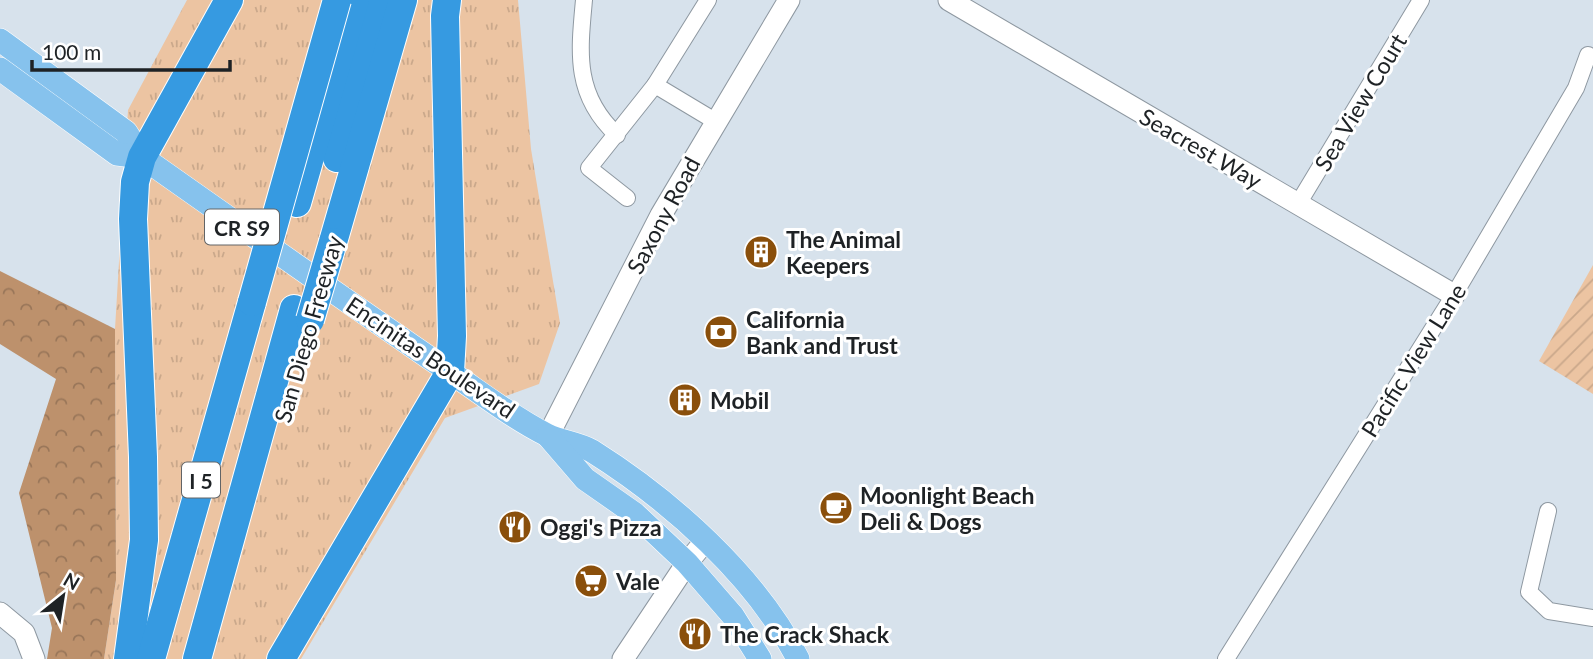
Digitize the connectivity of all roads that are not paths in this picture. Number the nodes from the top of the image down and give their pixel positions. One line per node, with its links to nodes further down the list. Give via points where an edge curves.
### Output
1 (229, 0): 18 (highway)
2 (337, 0): 23 (highway, I 5, bridge)
3 (355, 0): 23 (highway, via 297,203)
4 (381, 0): 21 (highway)
5 (403, 0): 21 (highway, San Diego Freeway)
6 (447, 0): 25 (highway)
7 (584, 0): 17 (street, via 579,55 586,86 599,115)
8 (708, 0): 15 (street)
9 (789, 0): 16 (street, Saxony Road)
10 (949, 0): 20 (street, Seacrest Way)
11 (1421, 0): 20 (street, Sea View Court)
12 (0, 40): 18 (main road, Encinitas Boulevard / CR S9, via 125,132)
13 (1588, 55): 22 (street, Pacific View Lane, via 1576,88)
14 (0, 69): 18 (main road, Encinitas Boulevard / CR S9, via 117,154)
15 (654, 85): 16 (street); 17 (street)
16 (715, 121): 26 (street, Saxony Road, via 661,215)
17 (617, 135): 19 (street, via 589,168)
18 (142, 157): 25 (main road, Encinitas Boulevard / CR S9); 33 (highway, via 132,219 144,540)
19 (627, 198)
20 (1298, 204): 22 (street, Seacrest Way)
21 (325, 236): 24 (highway, San Diego Freeway, bridge)
22 (1454, 295): 42 (street, Pacific View Lane)
23 (259, 305): 34 (highway, I 5); 35 (highway)
24 (302, 315): 36 (highway); 37 (highway, San Diego Freeway)
25 (450, 372): 26 (main road, Encinitas Boulevard / CR S9); 38 (highway)
26 (548, 436): 28 (main road, Encinitas Boulevard / CR S9, via 588,449 634,479); 29 (main road, Encinitas Boulevard / CR S9, via 585,479 635,514)
27 (1548, 511): 31 (street, via 1529,592 1549,611)
28 (706, 540): 29 (street); 41 (main road, Encinitas Boulevard / CR S9, via 748,583)
29 (687, 563): 39 (street); 40 (main road, Encinitas Boulevard / CR S9, via 733,616)
30 (0, 613): 32 (street, via 24,633)
31 (1593, 618)
32 (33, 659)
33 (128, 659)
34 (150, 659)
35 (169, 659)
36 (197, 659)
37 (217, 659)
38 (281, 659)
39 (623, 659)
40 (760, 659)
41 (798, 659)
42 (1226, 659)

